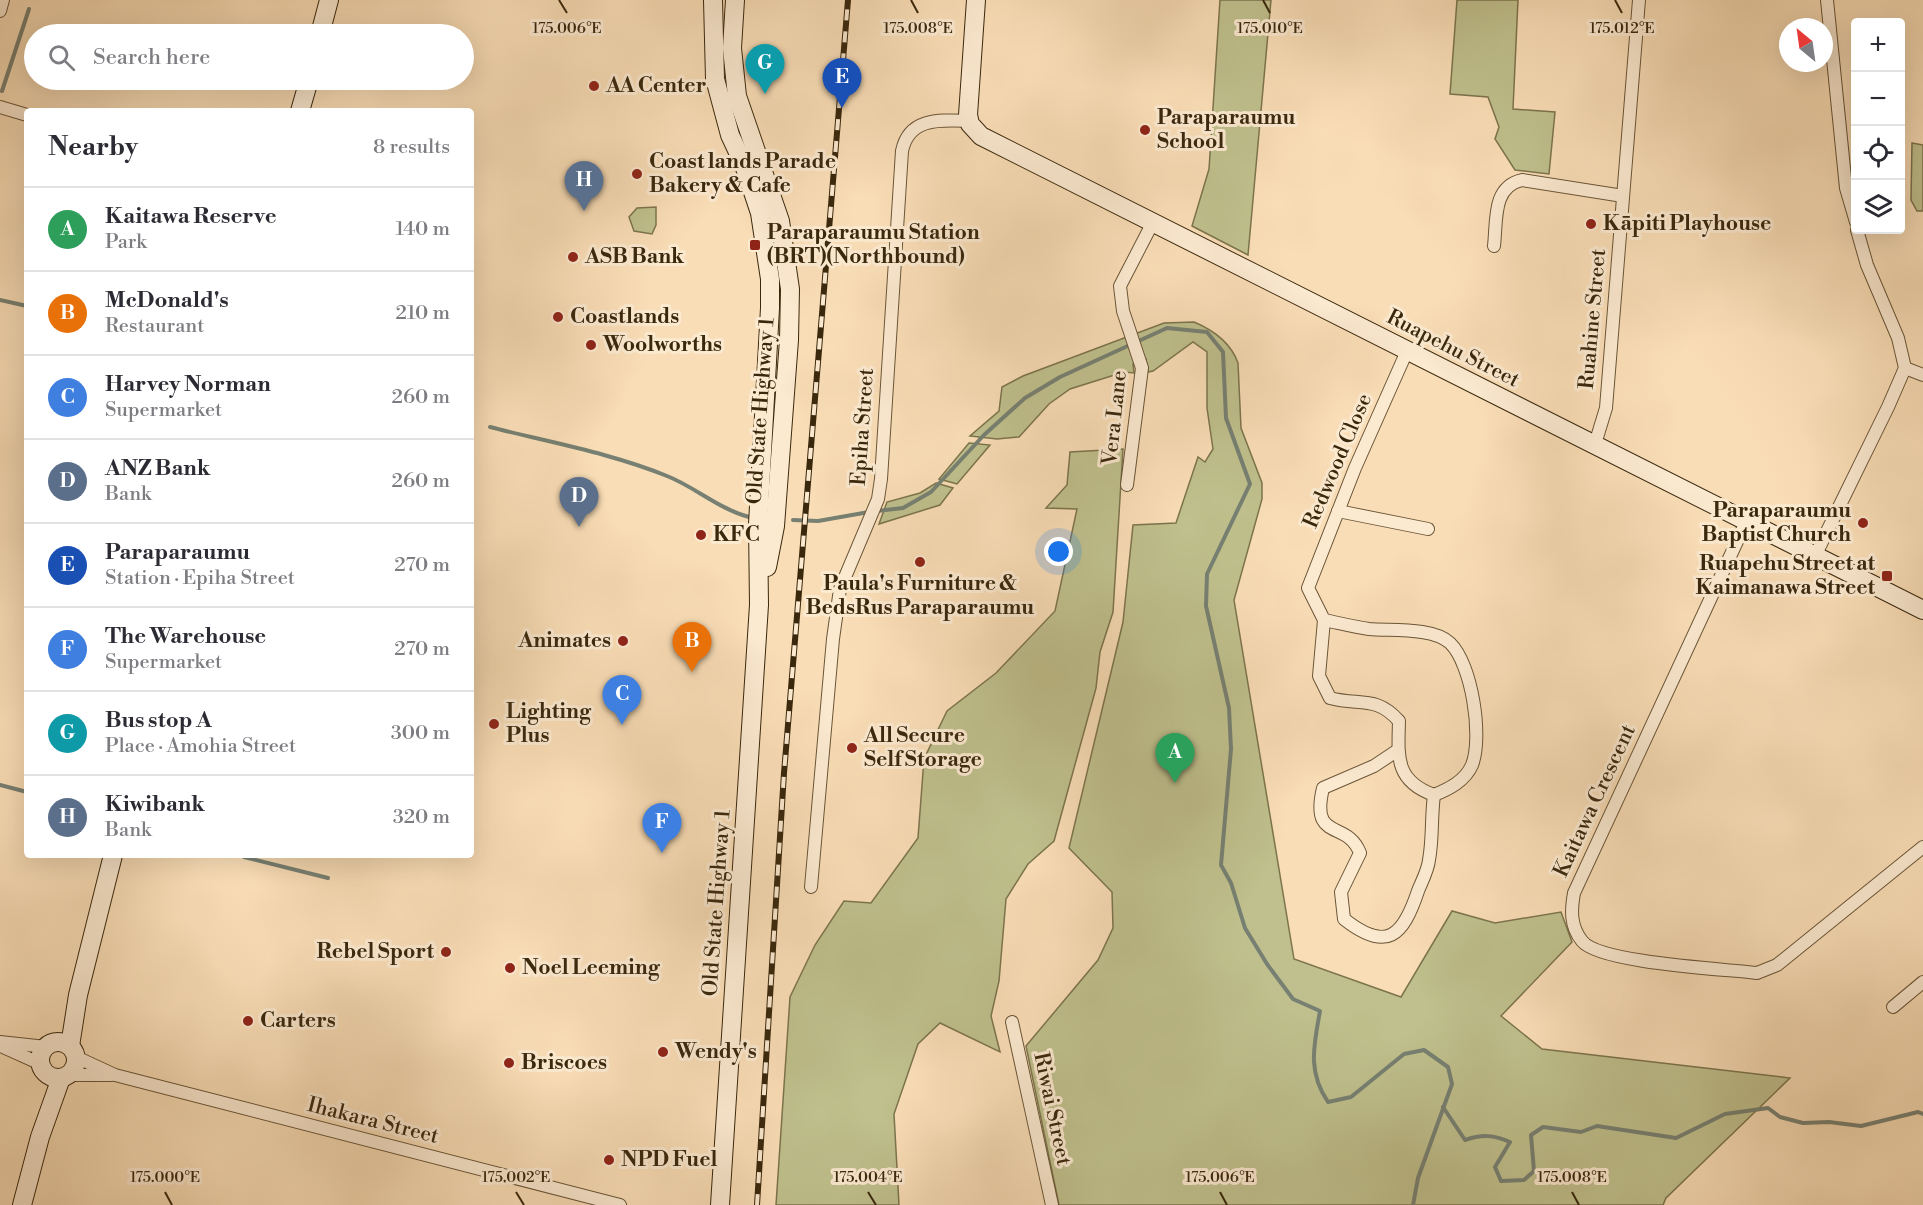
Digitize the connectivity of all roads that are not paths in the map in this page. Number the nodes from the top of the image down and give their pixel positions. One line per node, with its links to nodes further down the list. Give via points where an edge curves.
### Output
1 (3, 0): 8 (street)
2 (329, 0): 9 (main road)
3 (713, 0): 26 (main road, Old State Highway 1, via 715,79 730,135 755,196 771,297)
4 (735, 0): 26 (main road, Old State Highway 1, via 732,48 736,96 776,207 787,255 790,322)
5 (976, 0): 14 (main road)
6 (1639, 0): 15 (street, Ruahine Street)
7 (1827, 0): 16 (street)
8 (0, 11)
9 (323, 24)
10 (306, 90): 12 (main road)
11 (0, 107): 13 (street)
12 (301, 108)
13 (24, 115)
14 (969, 121): 17 (main road, Ruapehu Street, via 981,136); 36 (street, Epiha Street, via 920,124 904,141 878,500 840,589)
15 (1623, 196): 19 (street, via 1522,180 1512,182 1499,195); 23 (street, Ruahine Street, via 1606,408)
16 (1851, 205)
17 (1152, 224): 20 (main road, Ruapehu Street); 24 (street, Vera Lane, via 1120,286 1121,304 1141,361)
18 (1858, 234): 21 (street, via 1898,338)
19 (1494, 246)
20 (1407, 351): 23 (main road, Ruapehu Street); 25 (street, Redwood Close)
21 (1905, 368): 22 (street); 29 (street)
22 (1923, 375)
23 (1594, 444): 27 (main road, Ruapehu Street)
24 (1127, 485)
25 (1338, 511): 28 (street); 31 (street, Redwood Close, via 1308,588)
26 (767, 519): 45 (main road, Old State Highway 1)
27 (1746, 522): 29 (main road, Ruapehu Street); 34 (street, Kaitawa Crescent, via 1574,893 1570,916 1582,941 1594,950 1622,957 1756,973 1777,965)
28 (1428, 529)
29 (1815, 556): 30 (main road, Ruapehu Street)
30 (1923, 610)
31 (1324, 620): 32 (street, via 1319,676 1330,698 1351,704 1369,701 1388,709 1399,721); 33 (street, via 1368,629 1421,632 1449,642 1466,669 1478,745 1471,766 1459,782)
32 (1398, 750): 33 (street, via 1409,782); 33 (street, via 1374,766 1323,788 1318,808 1322,821 1348,837 1360,853 1341,892 1344,919 1364,935 1397,932 1409,919 1429,862)
33 (1434, 795)
34 (1923, 847)
35 (111, 858): 41 (main road)
36 (811, 887)
37 (1923, 982): 38 (street)
38 (1893, 1007)
39 (1012, 1022): 46 (street, Riwai Street)
40 (0, 1044): 41 (street, Ihakara Street)
41 (58, 1061): 42 (street, Ihakara Street); 42 (street, Ihakara Street); 43 (main road)
42 (115, 1075): 44 (street, Ihakara Street)
43 (22, 1205)
44 (620, 1205)
45 (720, 1205)
46 (1052, 1205)

